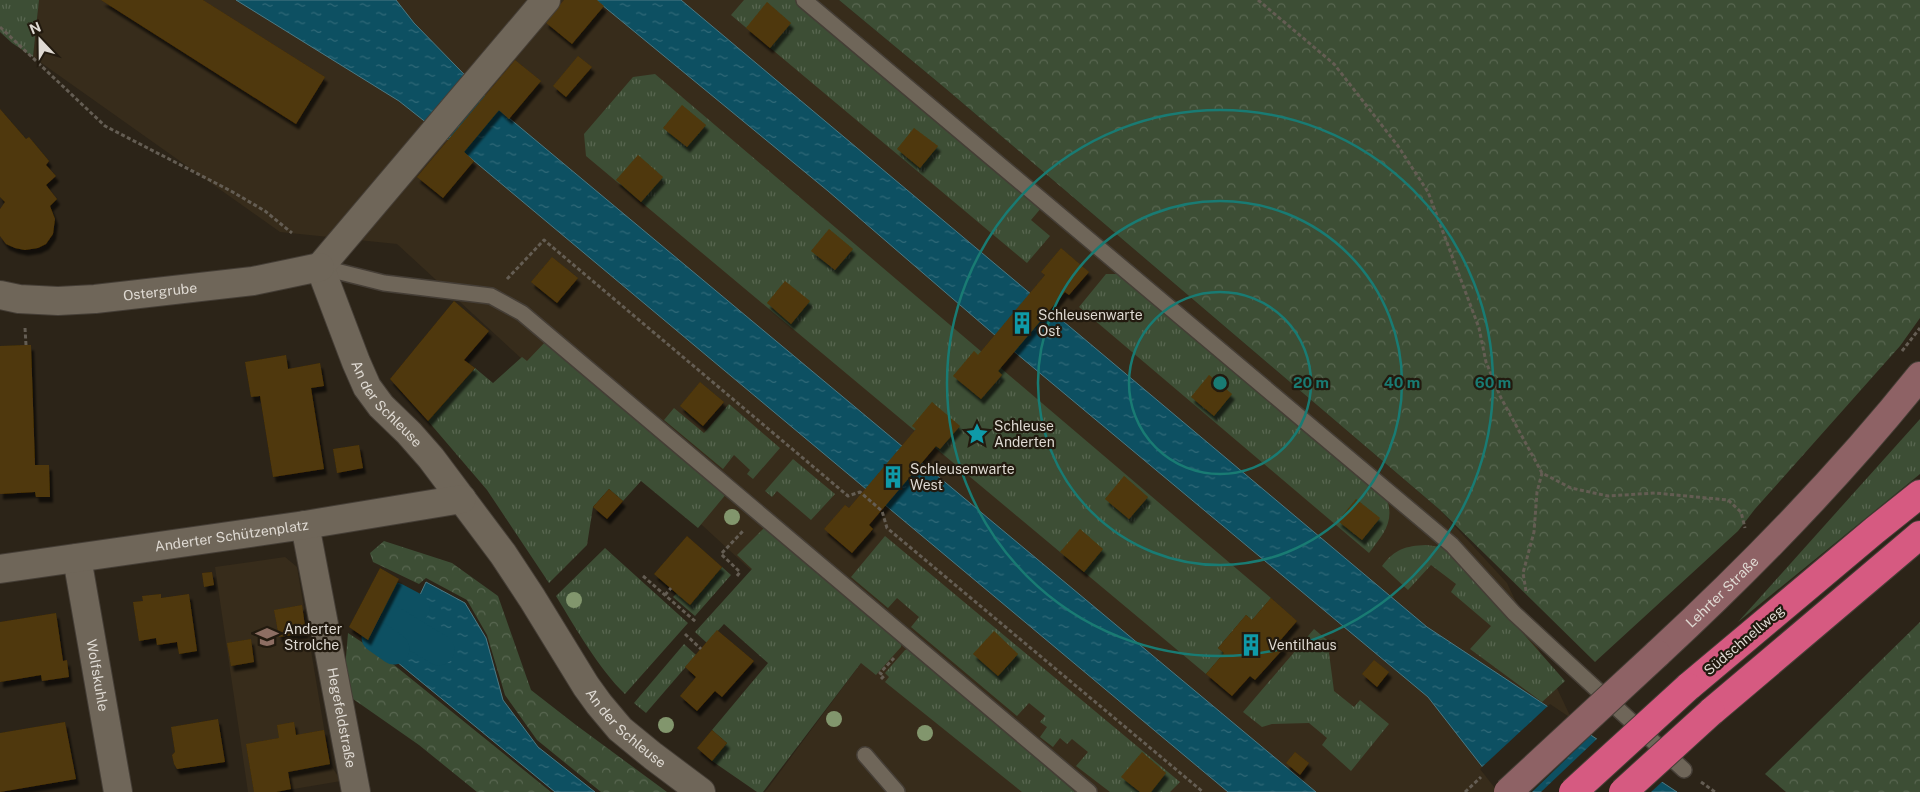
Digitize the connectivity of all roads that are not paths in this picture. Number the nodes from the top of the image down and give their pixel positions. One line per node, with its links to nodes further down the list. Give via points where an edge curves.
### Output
1 (546, 0): 3 (street)
2 (804, 0): 13 (lane, via 1452,545 1514,612)
3 (320, 267): 4 (street, Ostergrube, via 253,281 95,299 58,301); 7 (street, An der Schleuse, via 367,387 431,458); 18 (lane, via 384,283 492,296 522,313)
4 (0, 295)
5 (1920, 376): 19 (main road, Lehrter Straße, bridge, via 1764,552)
6 (1920, 494): 20 (highway, Südschnellweg, bridge, via 1688,687)
7 (462, 499): 8 (street, Anderter Schützenplatz); 16 (street, An der Schleuse, via 503,554 599,704 620,729)
8 (305, 524): 10 (street, Anderter Schützenplatz); 15 (street, Hegefeldstraße)
9 (1920, 535): 21 (highway, bridge, via 1711,712)
10 (77, 558): 11 (street, Anderter Schützenplatz); 14 (street, Wolfskuhle)
11 (0, 569)
12 (865, 755): 17 (lane)
13 (1684, 770)
14 (118, 792)
15 (356, 792)
16 (701, 792)
17 (898, 792)
18 (1089, 792)
19 (1508, 792)
20 (1572, 792)
21 (1623, 792)

